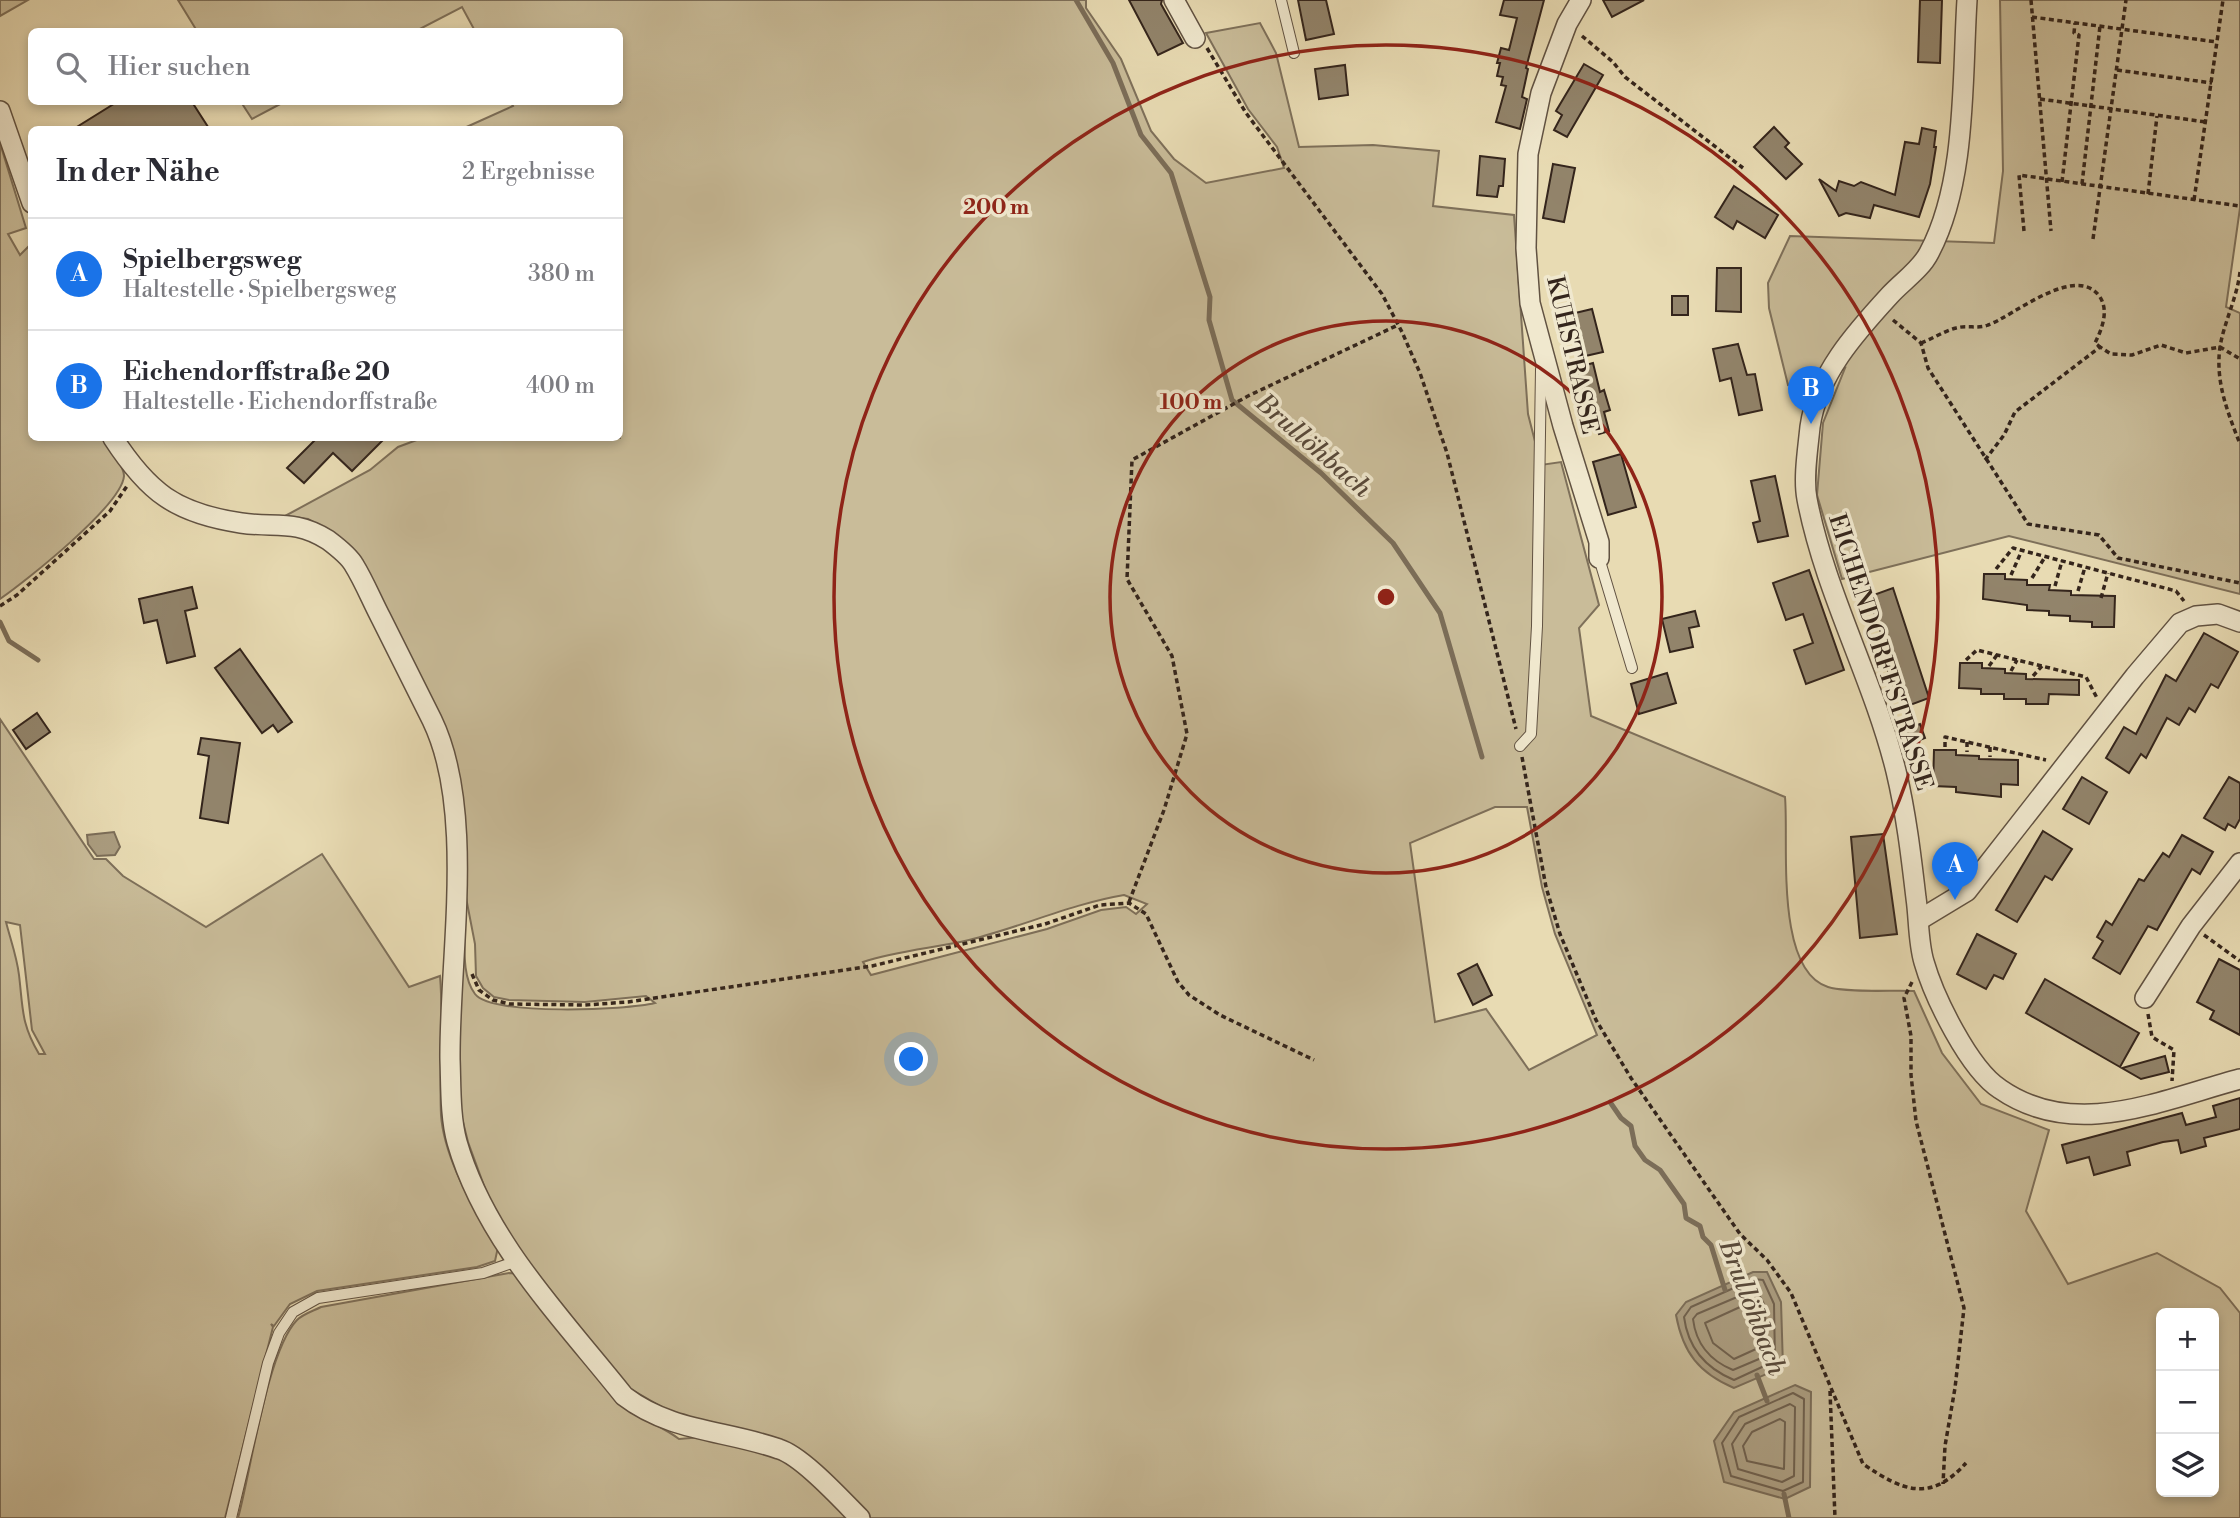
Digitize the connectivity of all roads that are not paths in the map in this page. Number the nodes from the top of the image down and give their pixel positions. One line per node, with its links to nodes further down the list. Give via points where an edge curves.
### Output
1 (1174, 0): 5 (street)
2 (1281, 0): 6 (lane)
3 (1581, 0): 9 (street, KUHSTRASSE, via 1541,93 1528,154 1530,303)
4 (1967, 0): 16 (street, EICHENDORFFSTRASSE, via 1957,148 1947,213 1927,257 1829,369 1811,424 1806,495 1830,580 1894,764 1907,820)
5 (1195, 38)
6 (1294, 52)
7 (0, 111): 8 (street)
8 (28, 192)
9 (1542, 344): 11 (street, KUHSTRASSE, via 1599,542); 14 (lane, via 1537,640 1531,734)
10 (115, 441): 19 (street, via 154,491 186,509 242,523 290,523 327,540 353,562 434,725 450,777 455,832 450,1028 456,1141 481,1204)
11 (1599, 558): 13 (lane)
12 (2240, 622): 16 (street, via 2217,614 2180,623 1967,891)
13 (1632, 668)
14 (1520, 746)
15 (2240, 863): 17 (street, via 2191,926)
16 (1919, 920): 18 (street, EICHENDORFFSTRASSE, via 1923,958 1937,999 1957,1039 1998,1089 2049,1112 2107,1116)
17 (2145, 998)
18 (2240, 1079)
19 (517, 1261): 20 (lane, via 483,1273 318,1298 293,1312 268,1363); 21 (street, via 624,1396 645,1413 782,1449)
20 (231, 1518)
21 (860, 1518)

